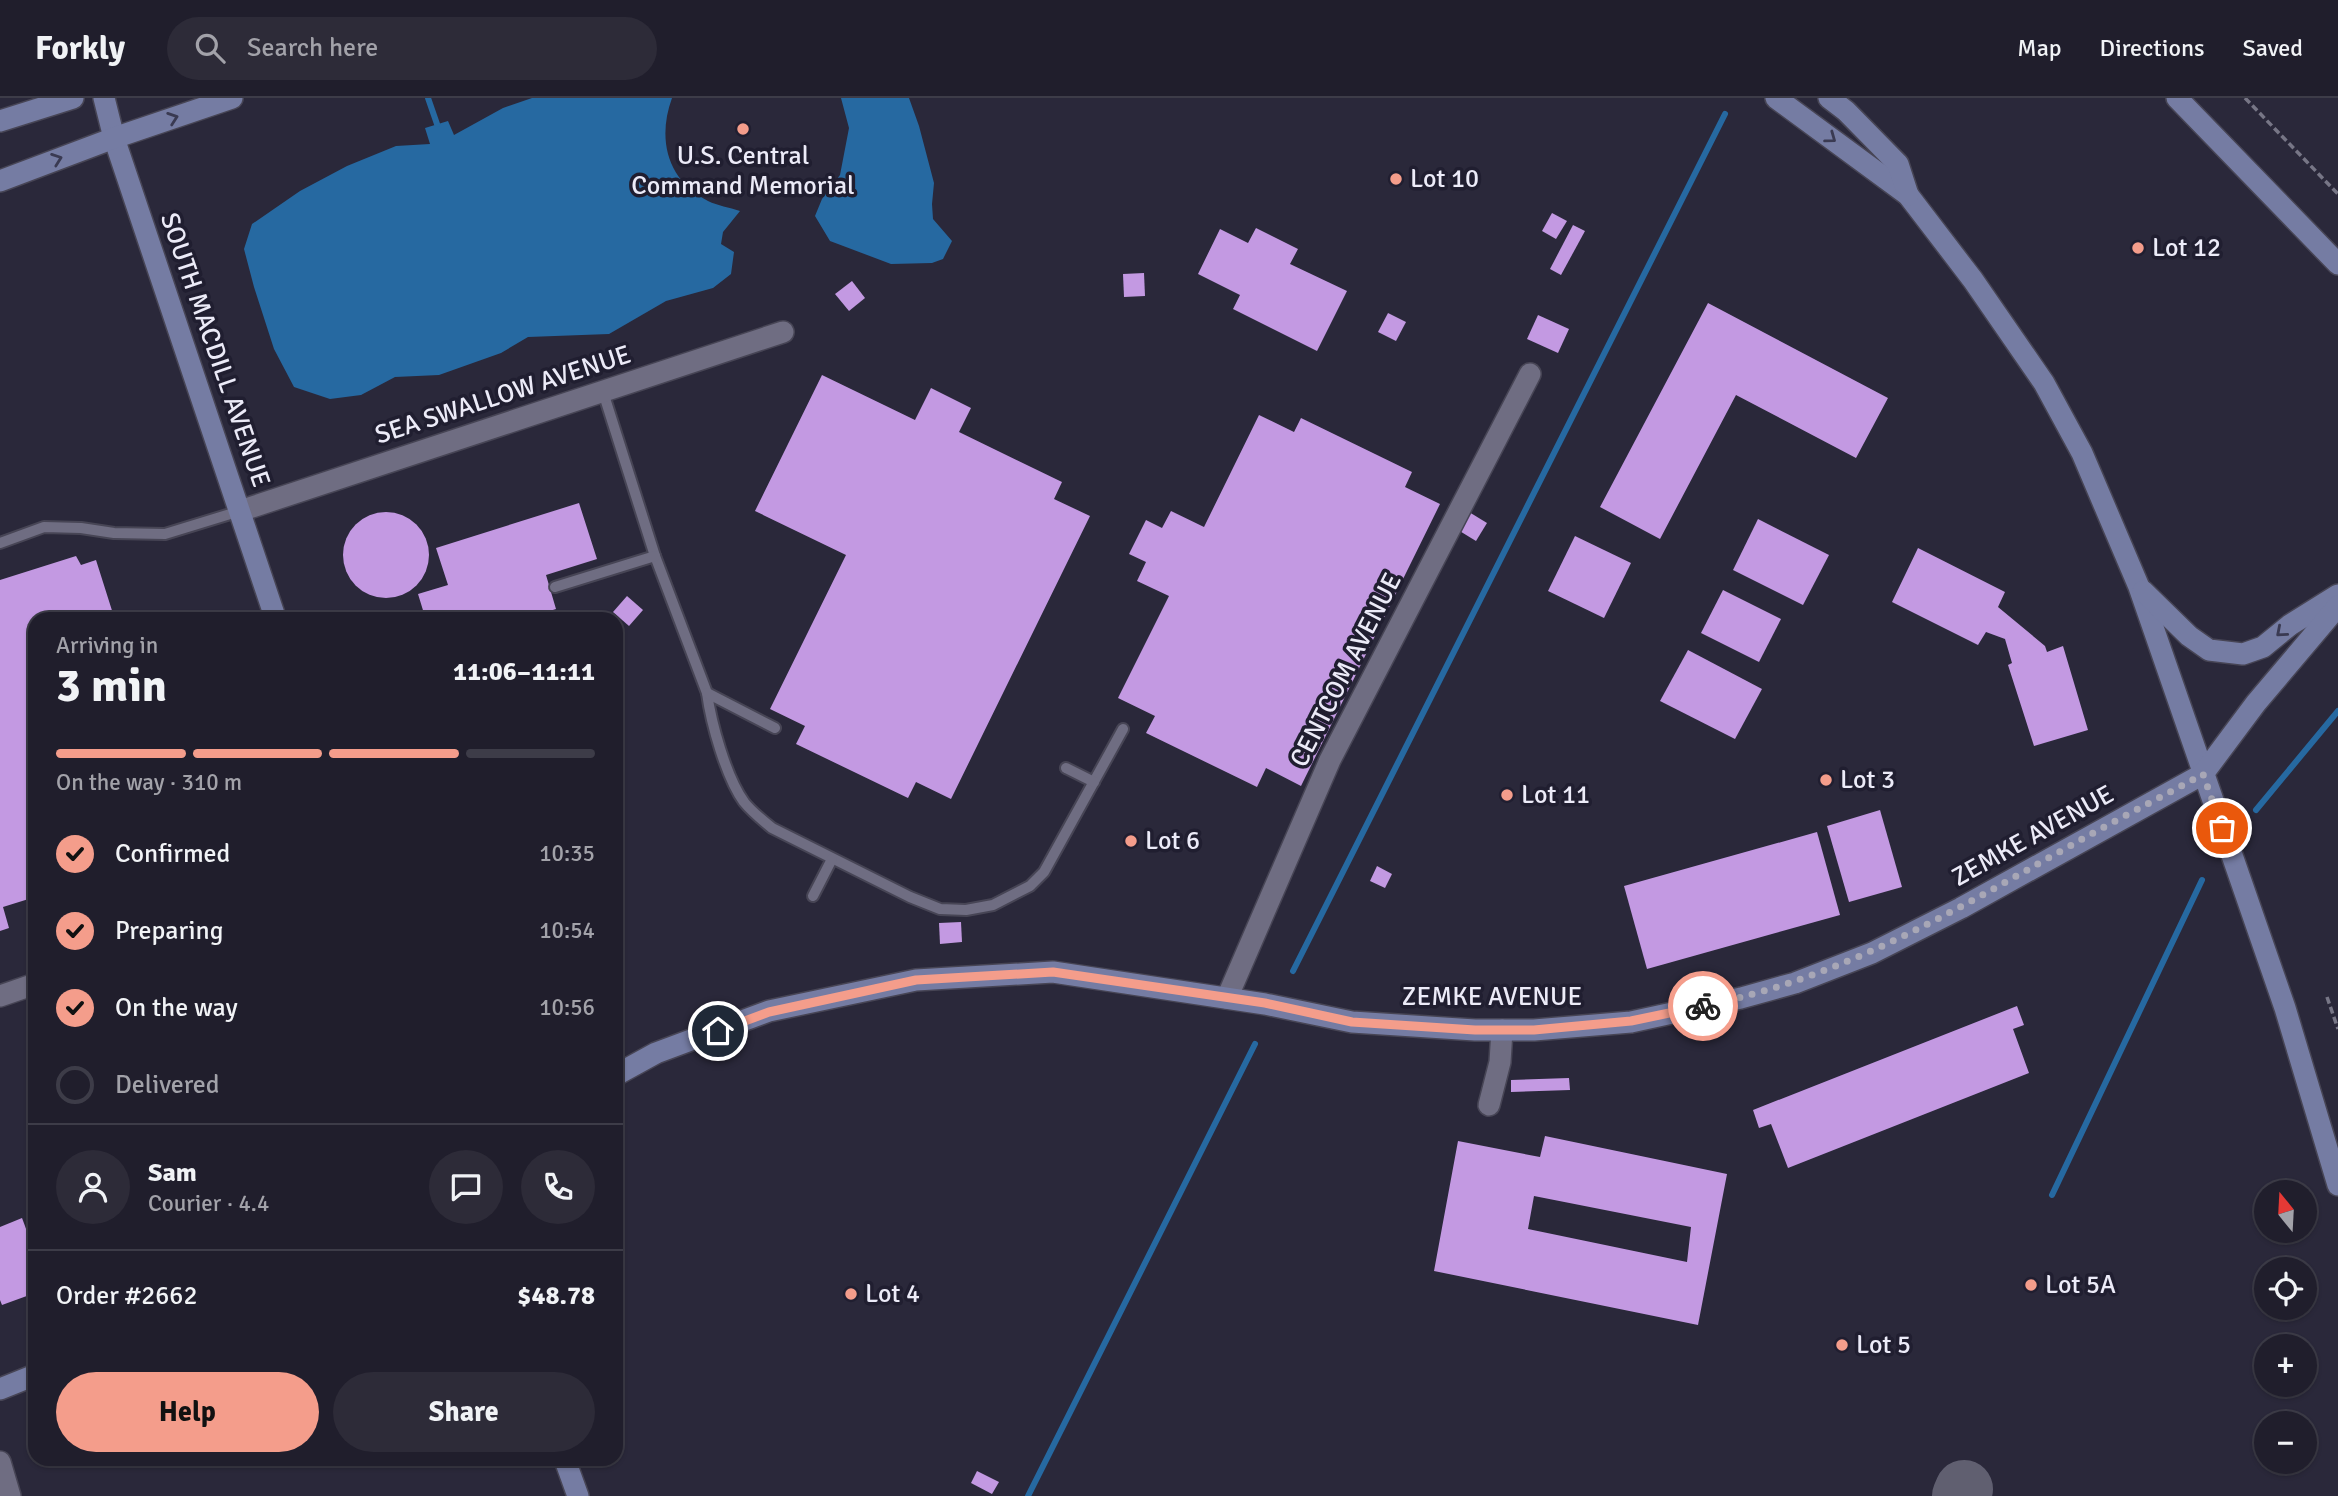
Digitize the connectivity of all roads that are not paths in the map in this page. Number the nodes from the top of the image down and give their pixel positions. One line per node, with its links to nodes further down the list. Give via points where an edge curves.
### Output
1 (73, 98): 7 (street)
2 (104, 98): 8 (street, SOUTH MACDILL AVENUE)
3 (232, 98): 8 (street, one-way to 3)
4 (1776, 98): 10 (street, one-way to 10)
5 (1829, 98): 10 (street, via 1898,164)
6 (2177, 98): 11 (street)
7 (0, 121)
8 (114, 138): 9 (street, one-way to 8); 15 (street, SOUTH MACDILL AVENUE)
9 (0, 181)
10 (1909, 195): 19 (street, via 2045,383 2082,453)
11 (2338, 264)
12 (783, 332): 14 (street, SEA SWALLOW AVENUE)
13 (1530, 374): 33 (street, CENTCOM AVENUE, via 1330,760)
14 (603, 392): 15 (street, SEA SWALLOW AVENUE); 17 (lane)
15 (240, 511): 16 (lane, via 165,534 44,527); 22 (street, SOUTH MACDILL AVENUE)
16 (0, 543)
17 (655, 556): 18 (lane); 23 (lane)
18 (555, 587)
19 (2139, 587): 20 (street, one-way to 19, via 2263,647 2243,654 2209,650); 27 (street)
20 (2338, 595)
21 (2338, 606): 27 (street, ZEMKE AVENUE)
22 (273, 612)
23 (707, 693): 24 (lane); 29 (lane, via 710,717 743,801 772,828)
24 (775, 728)
25 (1123, 729): 28 (lane)
26 (1066, 768): 28 (lane)
27 (2203, 774): 34 (street, ZEMKE AVENUE, via 1961,908 1872,953 1795,983 1631,1021); 37 (street, via 2285,1008)
28 (1094, 782): 29 (lane, via 1044,872 1013,897 993,905 965,911 930,906)
29 (832, 859): 30 (lane)
30 (813, 896)
31 (28, 986): 32 (street)
32 (0, 996)
33 (1227, 998): 34 (street, ZEMKE AVENUE, via 1352,1022); 35 (street, ZEMKE AVENUE, via 1053,972 916,980 769,1012 656,1053)
34 (1502, 1030): 36 (street)
35 (623, 1071)
36 (1489, 1105)
37 (2338, 1185)
38 (28, 1378): 39 (street)
39 (0, 1389)
40 (0, 1462): 42 (street)
41 (567, 1466): 43 (street)
42 (10, 1496)
43 (578, 1496)

